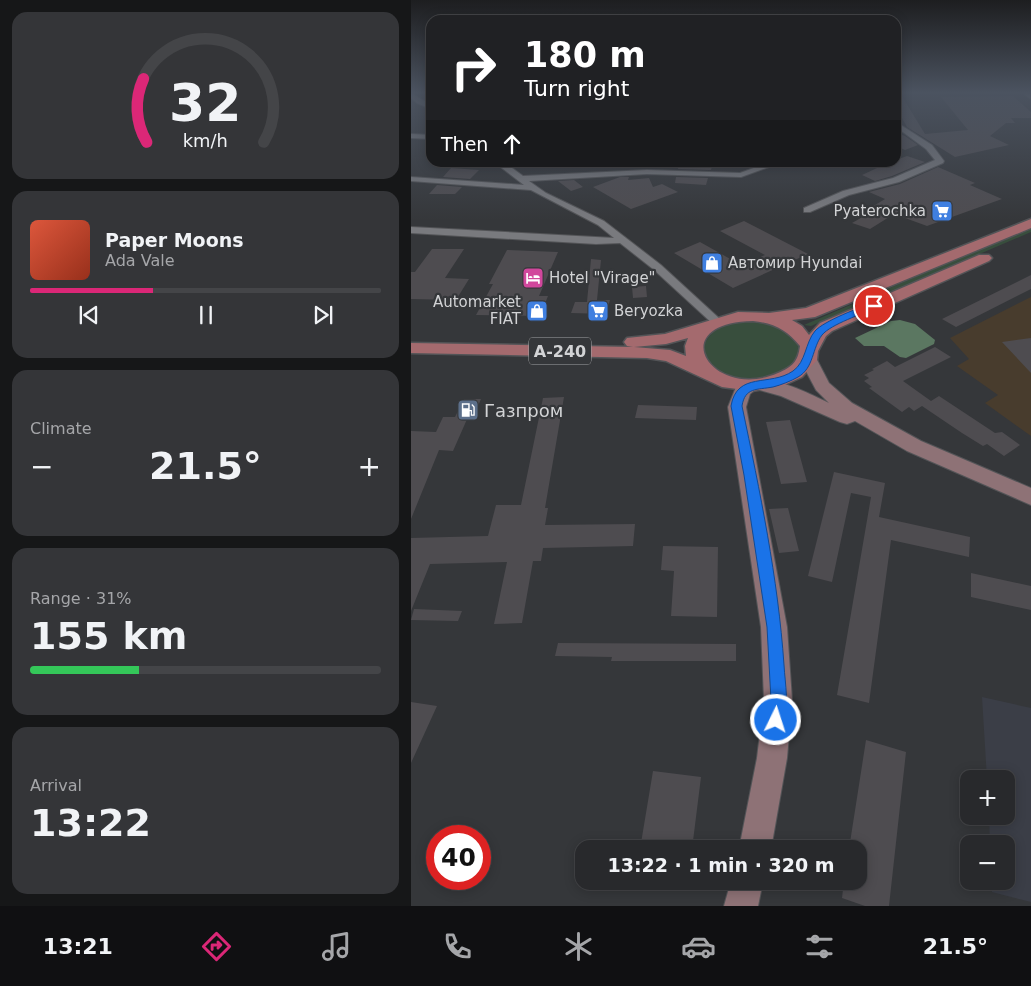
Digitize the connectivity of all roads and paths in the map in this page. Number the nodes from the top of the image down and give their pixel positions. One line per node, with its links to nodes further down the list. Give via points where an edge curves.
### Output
1 (912, 135): 11 (street, via 929,147 940,161 896,180 846,193)
2 (411, 136): 3 (street)
3 (426, 137)
4 (505, 167): 8 (street)
5 (648, 167): 7 (street)
6 (764, 167): 7 (street, via 741,175)
7 (647, 172): 8 (street)
8 (521, 178): 10 (street)
9 (411, 179): 10 (street)
10 (532, 188): 15 (street, via 592,217)
11 (807, 210)
12 (1031, 223): 16 (main road, via 809,313)
13 (411, 230): 15 (street)
14 (1031, 238): 20 (main road, via 826,327 819,333)
15 (623, 240): 17 (street, via 657,266)
16 (767, 318): 17 (main road, via 738,317); 20 (main road, via 800,332 808,344)
17 (711, 325): 18 (main road, А-240, via 678,337 640,342); 21 (main road, via 697,338 693,349 696,361)
18 (411, 338)
19 (411, 348): 21 (main road, А-240, via 647,353 670,356)
20 (809, 354): 22 (main road, via 802,369 789,378); 24 (street, via 817,378 834,399)
21 (706, 372): 22 (main road, via 722,380); 23 (street, via 721,384)
22 (756, 385): 23 (street, via 742,391); 24 (street, via 787,391)
23 (737, 406): 26 (street, via 774,627 778,691 772,758)
24 (914, 446): 25 (street)
25 (1031, 497)
26 (757, 840)
27 (745, 890): 28 (street)
28 (741, 906)

